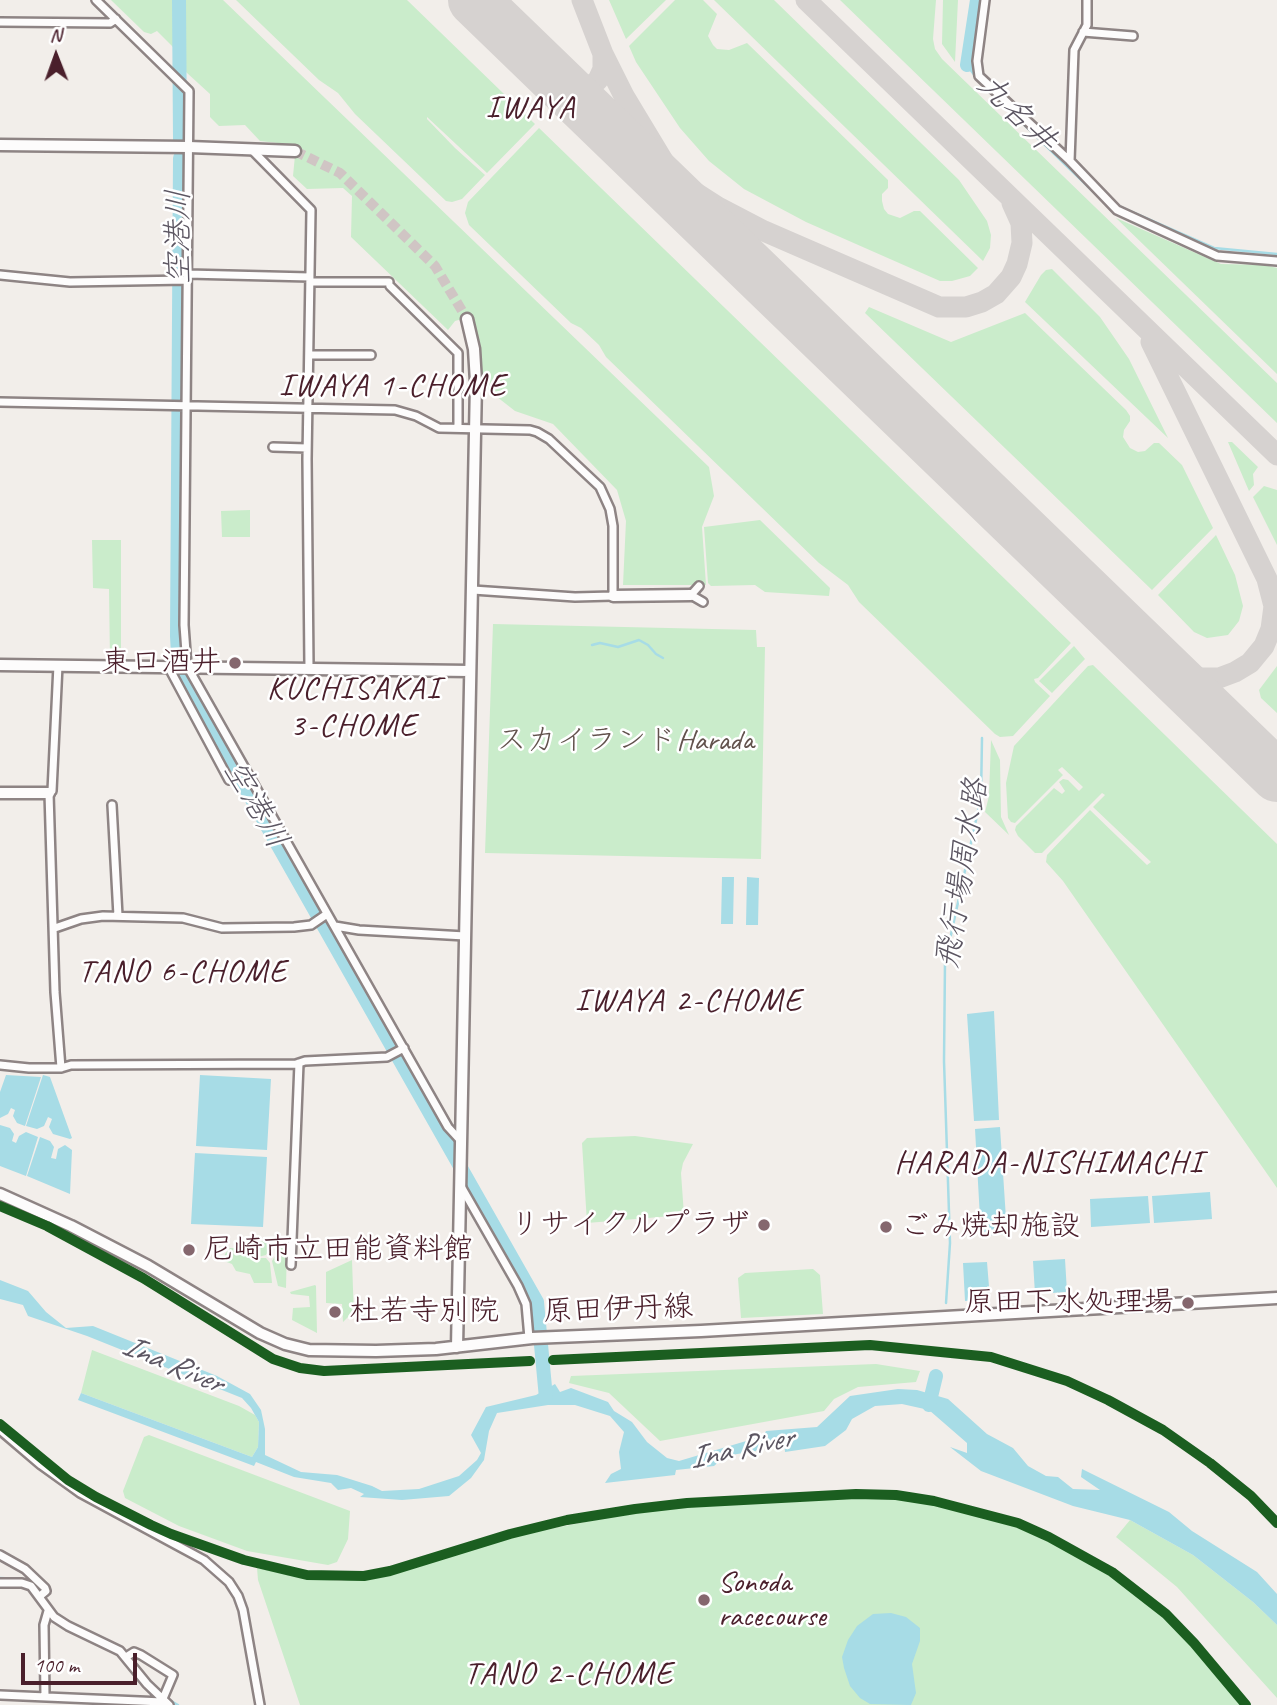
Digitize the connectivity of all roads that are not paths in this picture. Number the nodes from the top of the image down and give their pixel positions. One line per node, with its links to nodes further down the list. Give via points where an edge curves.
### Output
1 (96, 0): 4 (street)
2 (985, 0): 12 (street, via 979,76)
3 (1087, 0): 6 (street)
4 (116, 19): 5 (street, via 110,23); 9 (street, via 190,91)
5 (0, 22)
6 (1083, 32): 7 (street); 12 (street, via 1074,50)
7 (1133, 36)
8 (0, 145): 9 (street)
9 (189, 147): 10 (street); 15 (street)
10 (251, 149): 11 (street); 16 (street, via 311,210)
11 (295, 151)
12 (1070, 161): 13 (street, via 1117,210 1217,256)
13 (1277, 261)
14 (0, 275): 15 (street, via 70,282)
15 (186, 278): 16 (street); 21 (street)
16 (310, 280): 18 (street); 23 (street, via 389,284 458,354)
17 (467, 319): 24 (street, via 474,349)
18 (310, 355): 19 (street); 22 (street)
19 (371, 355)
20 (0, 402): 21 (street)
21 (184, 406): 22 (street); 34 (street, via 184,625)
22 (309, 408): 23 (street, via 395,410 439,428); 26 (street)
23 (458, 428): 24 (street)
24 (475, 428): 28 (street); 30 (street, via 537,432 600,487 613,520)
25 (272, 447): 26 (street)
26 (307, 448): 35 (street)
27 (699, 586): 29 (street)
28 (473, 590): 30 (street); 36 (street)
29 (691, 595): 30 (street); 31 (street)
30 (613, 596)
31 (703, 602)
32 (0, 665): 33 (street)
33 (58, 665): 34 (street); 39 (street)
34 (178, 666): 35 (street); 37 (street); 41 (street)
35 (309, 668): 36 (street)
36 (470, 671): 45 (street)
37 (229, 780)
38 (0, 793): 39 (street)
39 (49, 793): 44 (street)
40 (112, 805): 42 (street)
41 (326, 915): 42 (street, via 294,927 222,928 183,918); 43 (street)
42 (118, 916): 44 (street, via 81,919)
43 (335, 926): 45 (street); 46 (street)
44 (55, 928): 49 (street)
45 (465, 936): 50 (street)
46 (402, 1049): 47 (street, via 390,1056); 50 (street)
47 (299, 1063): 49 (street); 53 (street)
48 (0, 1065): 49 (street)
49 (61, 1068)
50 (460, 1144): 51 (street)
51 (460, 1184): 55 (street, via 526,1304); 56 (street)
52 (0, 1194): 56 (street, 原田伊丹線, via 148,1266 285,1344 324,1351)
53 (291, 1265)
54 (1277, 1298): 55 (street, 原田伊丹線)
55 (530, 1338): 56 (street, 原田伊丹線)
56 (457, 1347)
57 (0, 1430): 66 (street, via 80,1493 204,1560 229,1582 243,1610)
58 (0, 1555): 60 (street, via 45,1588)
59 (0, 1583): 60 (street, via 22,1583)
60 (40, 1596): 61 (street)
61 (48, 1611): 62 (street); 64 (street, via 44,1625)
62 (126, 1657): 65 (street); 65 (street, via 141,1655 173,1675)
63 (0, 1695): 64 (street)
64 (45, 1696): 65 (street)
65 (165, 1703)
66 (260, 1705)

